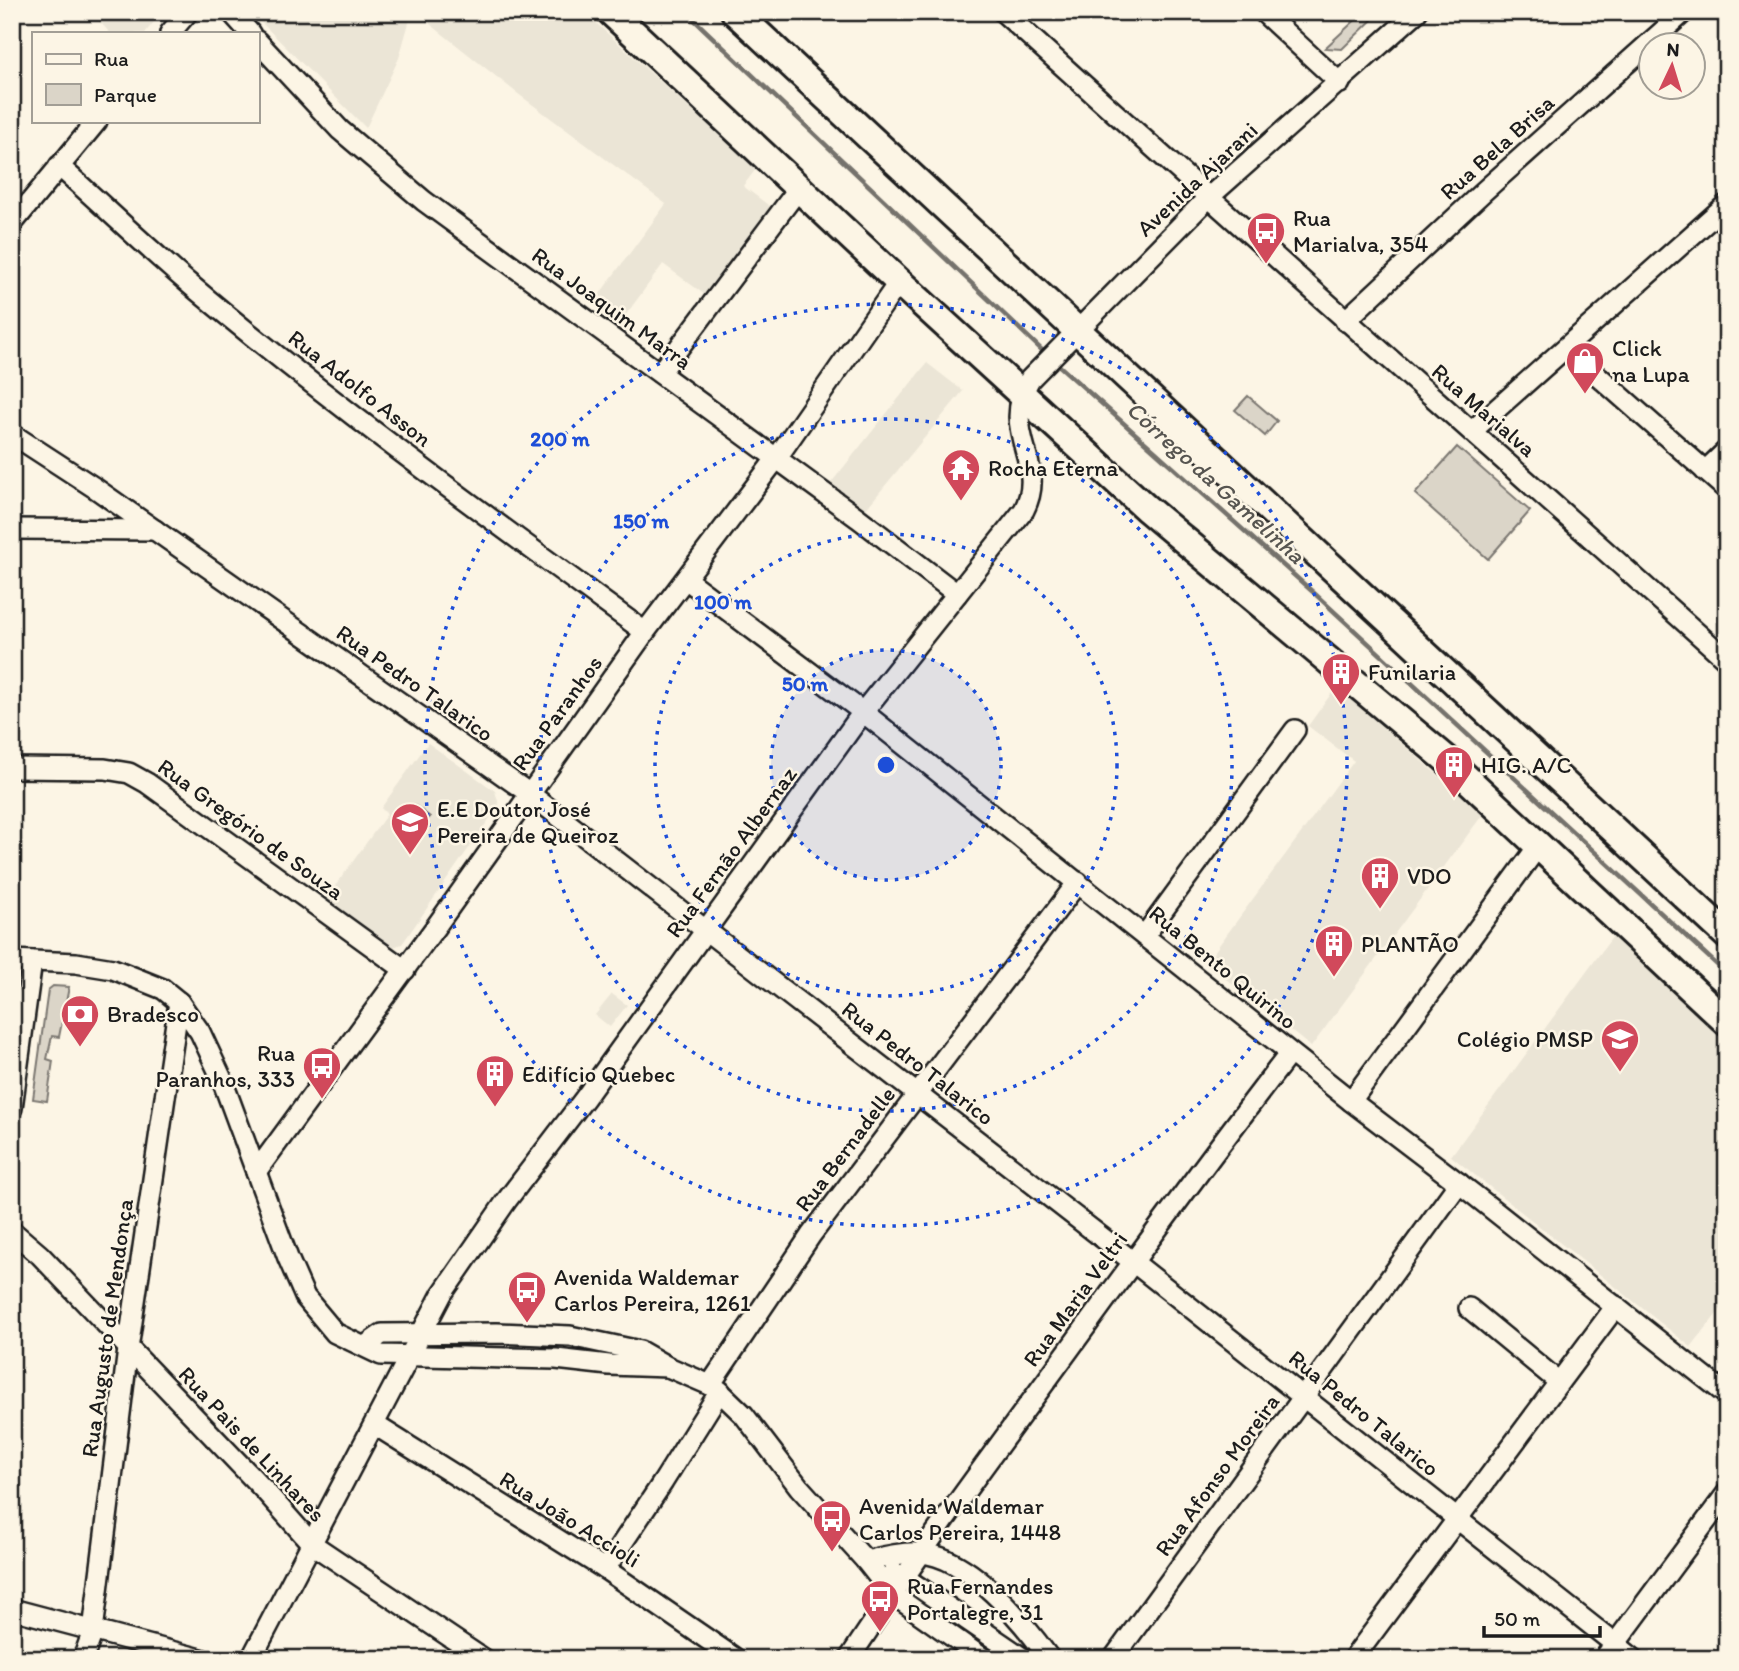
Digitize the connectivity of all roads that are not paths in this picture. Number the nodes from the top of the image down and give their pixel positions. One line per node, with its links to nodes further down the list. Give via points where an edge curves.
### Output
1 (188, 12): 9 (street)
2 (231, 12): 10 (street)
3 (611, 12): 15 (main road)
4 (735, 12): 21 (main road)
5 (1003, 12): 16 (street, Rua Marialva)
6 (1263, 12): 12 (street)
7 (1417, 12): 12 (street, Avenida Ajarani)
8 (1685, 12): 20 (street, Rua Bela Brisa)
9 (171, 32)
10 (249, 32)
11 (259, 43): 23 (street, Rua Joaquim Marra, via 373,160)
12 (1340, 83): 16 (street, Avenida Ajarani)
13 (96, 122): 14 (street)
14 (59, 166): 18 (street); 35 (street, Rua Adolfo Asson, via 192,286 316,386)
15 (799, 188): 19 (main road); 23 (street)
16 (1208, 198): 20 (street, Rua Marialva); 21 (street, Avenida Ajarani)
17 (1727, 204): 22 (street)
18 (12, 224)
19 (899, 282): 24 (main road); 28 (street, Rua Paranhos)
20 (1345, 321): 25 (street, Rua Marialva)
21 (1077, 331): 24 (street, Avenida Ajarani); 45 (main road)
22 (1568, 346): 25 (street); 29 (street)
23 (660, 373): 28 (street, Rua Joaquim Marra)
24 (1022, 393): 34 (street, Rua Fernão Albernaz, via 1019,429 1033,484 1030,498 1020,517); 41 (main road, via 1146,508 1443,757)
25 (1472, 431): 36 (street, Rua Marialva)
26 (12, 434): 32 (street, Rua Pedro Talarico)
27 (1727, 450): 29 (street)
28 (776, 459): 33 (street, Rua Paranhos); 34 (street, Rua Joaquim Marra)
29 (1705, 471): 30 (street)
30 (1727, 490)
31 (12, 529): 32 (street)
32 (155, 530): 40 (street, Rua Pedro Talarico)
33 (687, 580): 35 (street, Rua Paranhos); 37 (street, Rua Bento Quirino)
34 (957, 594): 37 (street, Rua Fernão Albernaz)
35 (645, 632): 40 (street, Rua Paranhos)
36 (1727, 660)
37 (863, 712): 42 (street, Rua Bento Quirino); 43 (street, Rua Fernão Albernaz)
38 (1294, 730): 44 (street)
39 (12, 768): 47 (street, Rua Gregório de Souza, via 129,773)
40 (530, 794): 43 (street, Rua Pedro Talarico); 47 (street, Rua Paranhos)
41 (1539, 845): 49 (main road); 52 (street)
42 (1078, 882): 44 (street, Rua Bento Quirino); 51 (street, Rua Bernadelle)
43 (705, 930): 51 (street, Rua Pedro Talarico); 58 (street, Rua Fernão Albernaz)
44 (1145, 935): 50 (street, Rua Bento Quirino)
45 (1727, 935)
46 (22, 960): 48 (street, via 113,969 163,989); 53 (street)
47 (405, 970): 54 (street, Rua Paranhos)
48 (179, 1002): 54 (street, via 216,1066); 64 (street, Rua Augusto de Mendonça)
49 (1727, 1021)
50 (1290, 1053): 52 (street, Rua Bento Quirino); 57 (street, Rua Maria Veltri)
51 (917, 1093): 57 (street, Rua Pedro Talarico); 68 (street, Rua Bernadelle, via 811,1235)
52 (1352, 1101): 55 (street, Rua Bento Quirino)
53 (12, 1108)
54 (256, 1172): 63 (street, via 305,1297 335,1334)
55 (1459, 1183): 59 (street, Rua Bento Quirino); 70 (street, Rua Afonso Moreira)
56 (12, 1231): 64 (street, Rua Pais de Linhares)
57 (1132, 1262): 70 (street, Rua Pedro Talarico); 75 (street, Rua Maria Veltri)
58 (442, 1294): 61 (street, Rua Fernão Albernaz); 62 (street, via 448,1316)
59 (1616, 1306): 67 (street); 69 (street, Rua Bento Quirino)
60 (1469, 1308): 67 (street)
61 (422, 1333): 62 (street); 63 (street, via 382,1334); 65 (street, Rua Fernão Albernaz)
62 (463, 1333): 66 (street, via 570,1336 640,1351)
63 (365, 1346): 65 (street, via 381,1355)
64 (128, 1349): 74 (street, Rua Pais de Linhares); 81 (street, Rua Augusto de Mendonça)
65 (411, 1357): 66 (street, via 556,1359); 71 (street, Rua Fernão Albernaz)
66 (668, 1367): 68 (street)
67 (1559, 1382): 73 (street)
68 (715, 1388): 76 (street, via 744,1415); 77 (street, Rua Bernadelle, via 663,1482)
69 (1727, 1395)
70 (1305, 1397): 73 (street, Rua Pedro Talarico); 92 (street, Rua Afonso Moreira)
71 (375, 1425): 74 (street, Rua Fernão Albernaz); 77 (street, Rua João Accioli)
72 (1727, 1493): 82 (street)
73 (1458, 1519): 82 (street, Rua Pedro Talarico); 93 (street)
74 (313, 1544): 85 (street, Rua Fernão Albernaz); 86 (street, Rua Pais de Linhares)
75 (921, 1552): 76 (street); 78 (street, Rua Maria Veltri); 91 (street, via 972,1575 999,1597)
76 (866, 1561): 78 (street); 79 (street)
77 (605, 1569): 87 (street, Rua João Accioli)
78 (904, 1577): 79 (street, Rua Maria Veltri); 90 (street)
79 (892, 1594): 88 (street, Rua Maria Veltri); 89 (street)
80 (12, 1609): 81 (street)
81 (93, 1631): 83 (street, Rua Augusto de Mendonça); 84 (street)
82 (1610, 1652): 94 (street, Rua Pedro Talarico)
83 (83, 1659)
84 (201, 1659)
85 (251, 1659)
86 (483, 1659)
87 (736, 1659)
88 (849, 1659)
89 (984, 1659)
90 (1024, 1659)
91 (1050, 1659)
92 (1113, 1659)
93 (1353, 1659)
94 (1634, 1659)

